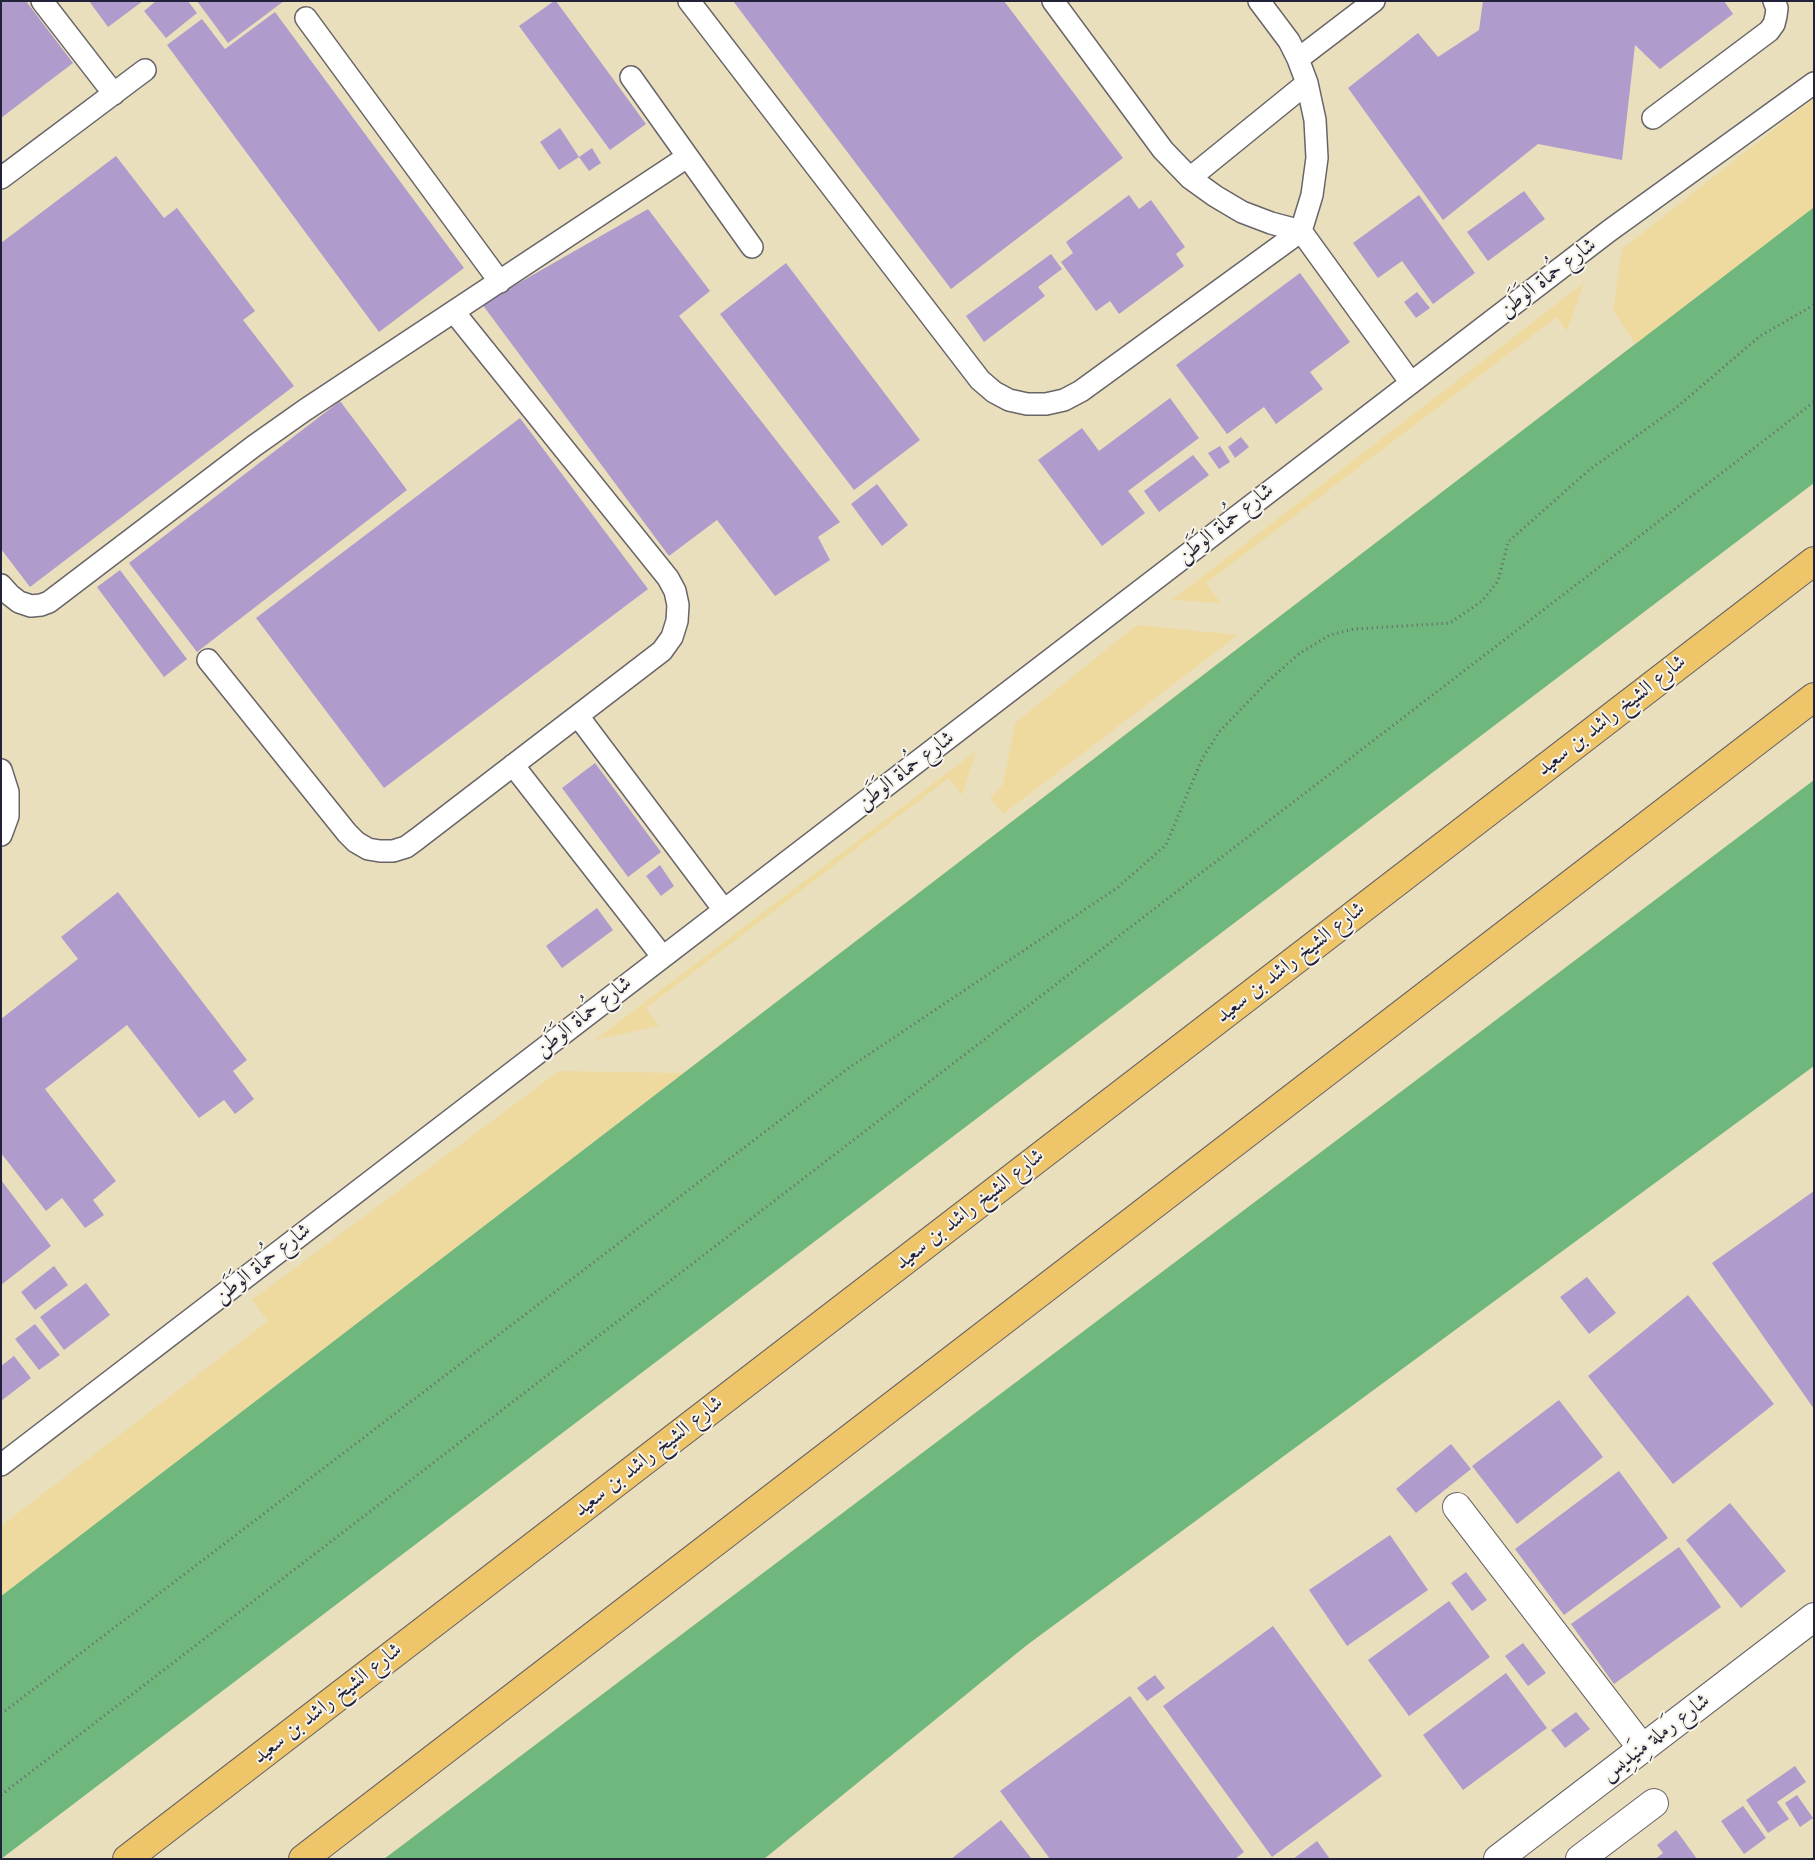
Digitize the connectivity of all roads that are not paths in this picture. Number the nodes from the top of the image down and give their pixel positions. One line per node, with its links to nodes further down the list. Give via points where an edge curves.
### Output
1 (42, 1): 13 (lane)
2 (689, 1): 18 (lane, via 980,380 1009,400 1046,404 1064,400 1081,391)
3 (1053, 1): 17 (lane, via 1163,150)
4 (1259, 1): 8 (lane, via 1289,41)
5 (1374, 1): 8 (lane)
6 (1774, 1): 14 (lane, via 1776,16 1769,31)
7 (306, 18): 20 (lane)
8 (1298, 59): 11 (lane)
9 (145, 70): 13 (lane)
10 (631, 77): 15 (lane)
11 (1307, 83): 17 (lane); 18 (lane, via 1315,120 1317,158 1312,195)
12 (1814, 83): 22 (lane, شارع حُماة الوَطَن, via 1608,232)
13 (114, 94): 16 (lane)
14 (1653, 118)
15 (687, 157): 19 (lane); 20 (lane)
16 (1, 178)
17 (1190, 178): 18 (lane, via 1242,212)
18 (1301, 230): 22 (lane)
19 (752, 247)
20 (500, 282): 21 (lane)
21 (454, 312): 24 (lane, via 305,410 49,602 31,606 19,602); 27 (lane, via 668,578 675,591 678,621 662,651)
22 (1411, 383): 31 (lane, شارع حُماة الوَطَن)
23 (1814, 561): 38 (main road, شارع الشيخ راشد بن سعيد)
24 (1, 585)
25 (208, 660): 28 (lane, via 347,833 368,849 393,851 406,847)
26 (1814, 697): 39 (main road)
27 (578, 716): 28 (lane); 31 (lane)
28 (513, 765): 32 (lane)
29 (1, 770): 30 (lane, via 8,792 8,816)
30 (1, 834)
31 (724, 910): 32 (lane, شارع حُماة الوَطَن)
32 (662, 956): 33 (lane, شارع حُماة الوَطَن)
33 (1, 1465)
34 (1457, 1507): 36 (street)
35 (1814, 1617): 36 (street, شارع رَملة مِنَيدِيس)
36 (1642, 1748): 40 (street, شارع رَملة مِنَيدِيس)
37 (1654, 1803): 41 (street)
38 (127, 1859)
39 (303, 1859)
40 (1498, 1859)
41 (1580, 1859)

